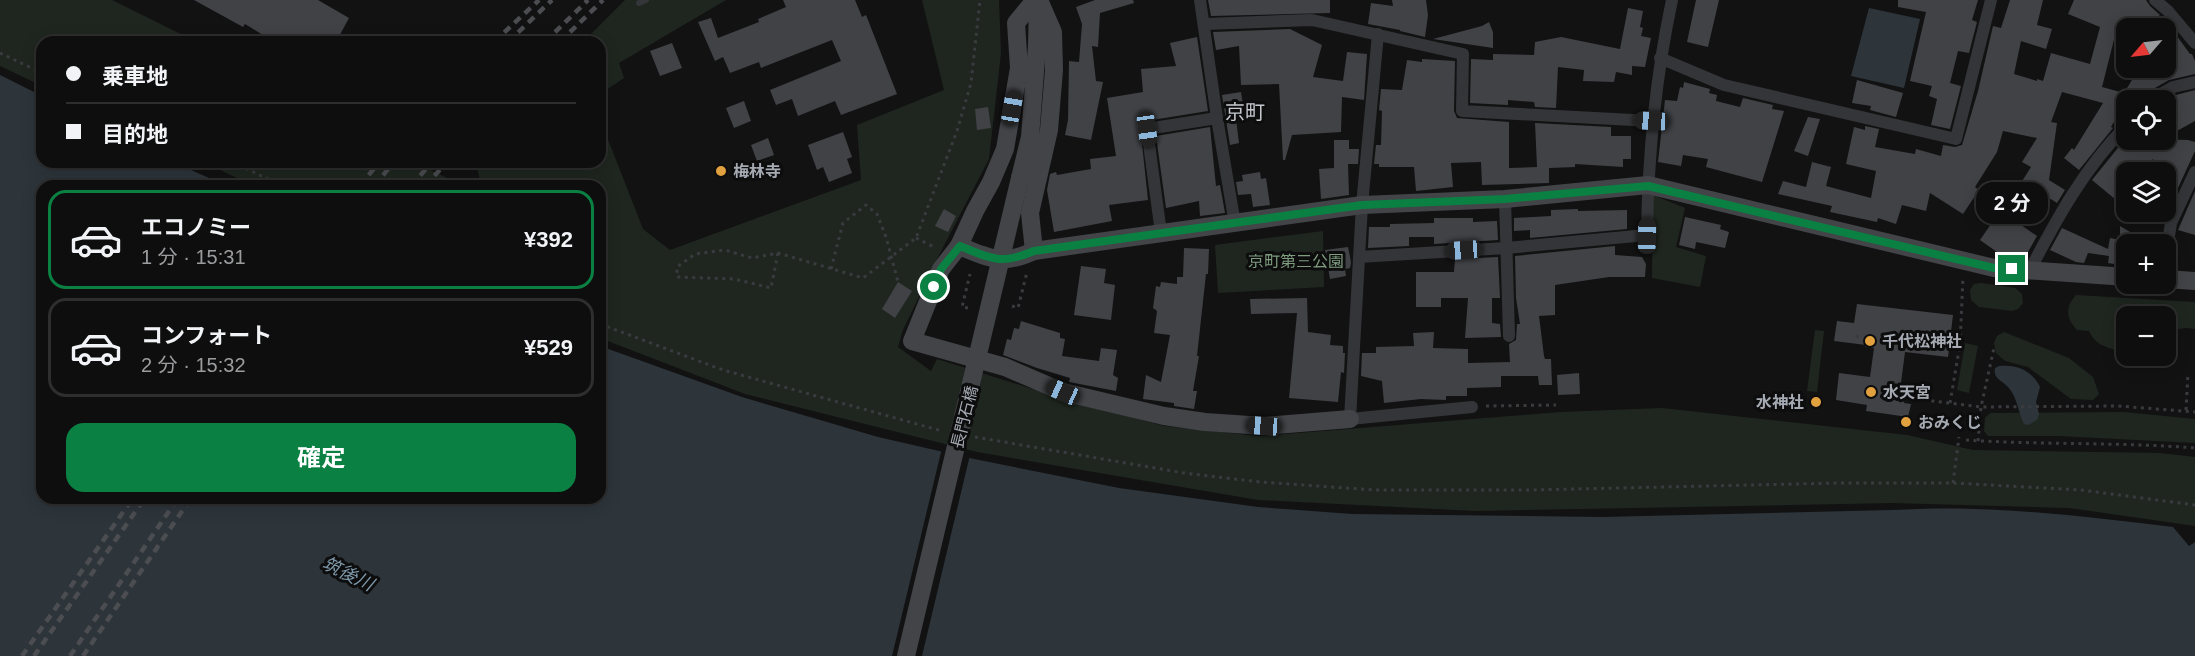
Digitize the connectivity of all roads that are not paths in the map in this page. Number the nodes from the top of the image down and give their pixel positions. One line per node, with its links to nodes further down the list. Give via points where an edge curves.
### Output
1 (1037, 0): 23 (street, via 1016,23 1019,68 1005,149); 25 (street, via 1053,32 1054,70 1049,130 1030,213); 33 (street, 長門石橋, bridge, via 1038,45 1030,137)
2 (1200, 0): 6 (street)
3 (1672, 0): 9 (street)
4 (1991, 0): 9 (street, via 1956,139 1724,85)
5 (2155, 0): 8 (street)
6 (1205, 24): 7 (street, via 1312,20); 12 (street)
7 (1378, 34): 13 (street, via 1463,54 1462,111); 18 (street)
8 (2195, 44)
9 (1659, 58): 13 (street)
10 (2195, 82): 11 (street)
11 (2168, 90)
12 (1217, 118): 19 (street); 20 (street, via 1147,129)
13 (1652, 121): 16 (street)
14 (2116, 136): 26 (street, via 2079,184)
15 (2195, 172): 21 (street)
16 (1648, 186): 17 (street); 22 (street, via 1647,236); 26 (street, via 1994,268)
17 (1505, 199): 18 (street); 22 (street)
18 (1362, 205): 19 (street); 24 (street)
19 (1235, 224): 20 (street)
20 (1161, 233): 25 (street)
21 (2169, 234)
22 (1506, 248): 24 (street); 30 (street)
23 (955, 251): 25 (street, via 989,258); 32 (street, via 941,269 912,341 1005,367 1063,392 1164,416 1264,426)
24 (1359, 257): 32 (street)
25 (1031, 259)
26 (2030, 270): 27 (street)
27 (2116, 276)
28 (2176, 280): 29 (street)
29 (2195, 281)
30 (1509, 336)
31 (1472, 407): 32 (street)
32 (1350, 419)
33 (906, 656)

